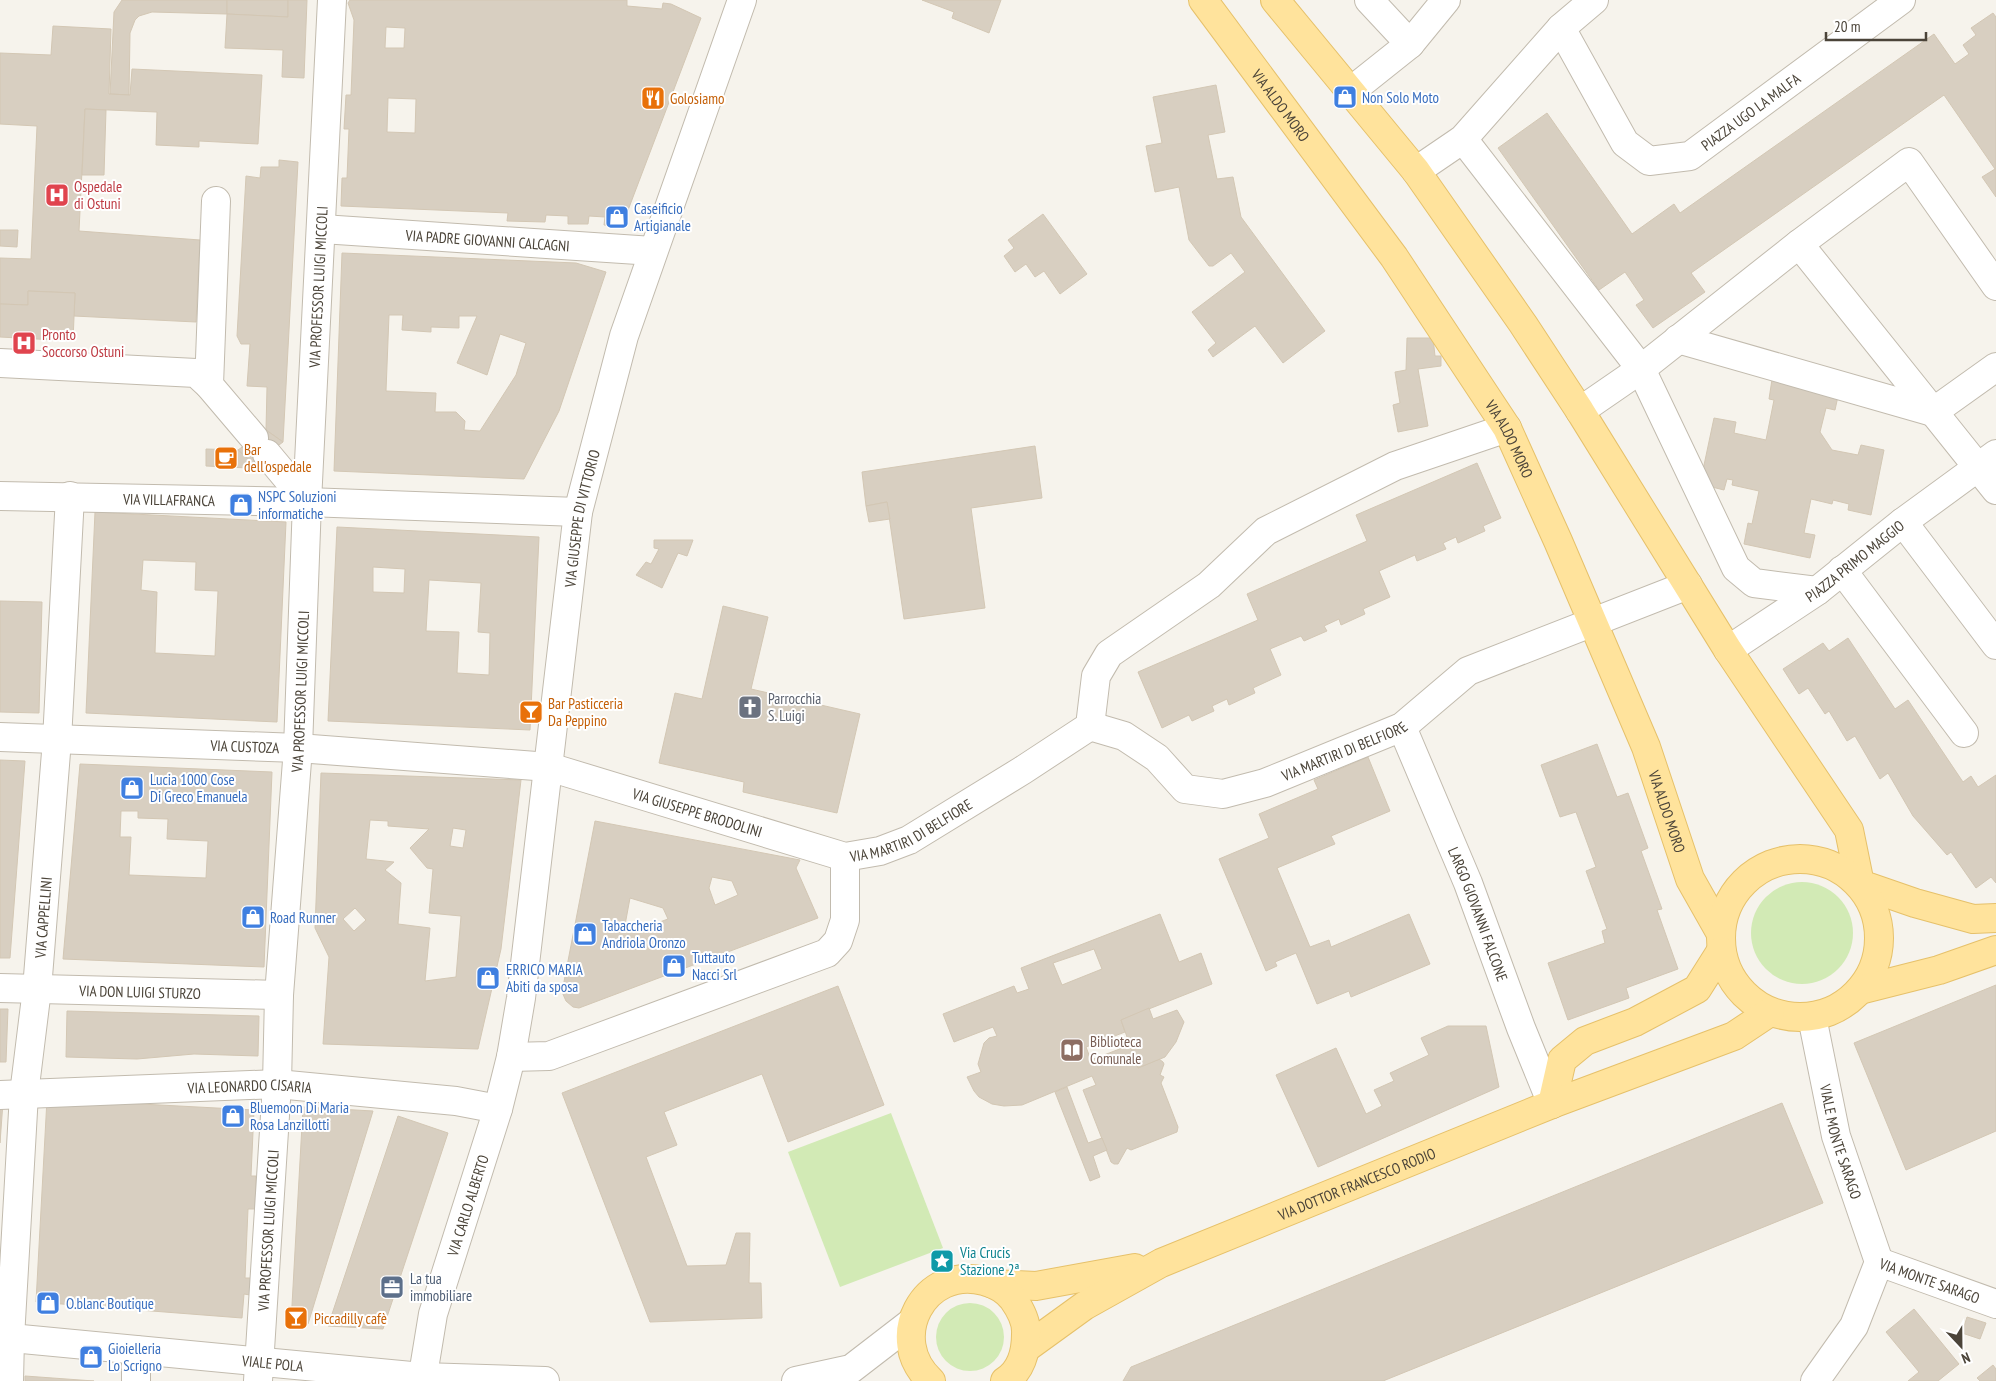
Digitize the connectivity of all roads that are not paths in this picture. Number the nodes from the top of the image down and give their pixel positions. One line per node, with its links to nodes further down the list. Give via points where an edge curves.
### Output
1 (332, 0): 15 (street, VIA PROFESSOR LUIGI MICCOLI)
2 (742, 0): 17 (street, VIA GIUSEPPE DI VITTORIO)
3 (1202, 0): 26 (main road, VIA ALDO MORO, via 1394,257)
4 (1275, 0): 11 (main road)
5 (1370, 0): 10 (street)
6 (1446, 0): 10 (street)
7 (1594, 0): 9 (street)
8 (1901, 0): 9 (street, PIAZZA UGO LA MALFA, via 1690,156 1648,161 1625,143)
9 (1561, 28): 12 (street)
10 (1410, 44): 11 (street)
11 (1351, 92): 13 (main road)
12 (1463, 139): 13 (street); 22 (street)
13 (1416, 171): 24 (main road)
14 (216, 201): 23 (street)
15 (322, 229): 17 (street, VIA PADRE GIOVANNI CALCAGNI); 31 (street, VIA PROFESSOR LUIGI MICCOLI)
16 (1799, 244): 18 (street, via 1908,162); 19 (street); 25 (street)
17 (653, 251): 32 (street, VIA GIUSEPPE DI VITTORIO, via 624,336)
18 (1996, 286)
19 (1678, 339): 22 (street); 25 (street)
20 (0, 363): 23 (street, via 196,372)
21 (1996, 367): 25 (street)
22 (1641, 369): 24 (street); 36 (street, via 1736,568 1754,583)
23 (209, 384): 31 (street)
24 (1580, 411): 35 (main road)
25 (1933, 412): 27 (street)
26 (1507, 428): 37 (main road, VIA ALDO MORO); 40 (street, via 1395,466 1266,531 1209,585 1109,654 1096,676)
27 (1987, 461): 28 (street); 33 (street, PIAZZA PRIMO MAGGIO)
28 (1996, 490)
29 (0, 496): 30 (street, VIA VILLAFRANCA)
30 (70, 496): 31 (street, VIA VILLAFRANCA); 44 (street, VIA CAPPELLINI)
31 (307, 502): 32 (street, VIA VILLAFRANCA); 45 (street, VIA PROFESSOR LUIGI MICCOLI)
32 (578, 512): 46 (street, VIA GIUSEPPE DI VITTORIO)
33 (1903, 522): 34 (street, PIAZZA PRIMO MAGGIO); 38 (street)
34 (1842, 570): 36 (street, PIAZZA PRIMO MAGGIO); 42 (street)
35 (1688, 585): 37 (street, VIA MARTIRI DI BELFIORE); 39 (main road)
36 (1816, 591): 39 (street, PIAZZA PRIMO MAGGIO)
37 (1592, 622): 41 (street, VIA MARTIRI DI BELFIORE, via 1468,671); 50 (main road, VIA ALDO MORO, via 1646,747 1690,879)
38 (1996, 645)
39 (1728, 650): 48 (main road, via 1849,830)
40 (1090, 726): 41 (street, VIA MARTIRI DI BELFIORE, via 1124,736 1157,758 1185,789 1223,794 1265,782); 47 (street, VIA MARTIRI DI BELFIORE, via 909,840 880,851)
41 (1402, 727): 61 (street, LARGO GIOVANNI FALCONE, via 1468,883)
42 (1964, 733)
43 (0, 737): 44 (street, VIA CUSTOZA)
44 (57, 740): 45 (street, VIA CUSTOZA); 53 (street, VIA CAPPELLINI)
45 (298, 748): 46 (street, VIA CUSTOZA); 55 (street, VIA PROFESSOR LUIGI MICCOLI)
46 (549, 767): 47 (street, VIA GIUSEPPE BRODOLINI); 58 (street, VIA GIUSEPPE DI VITTORIO)
47 (845, 857): 58 (street, VIA MARTIRI DI BELFIORE, via 845,920 838,941 827,953 549,1056)
48 (1860, 884): 49 (main road, via 1973,919); 50 (main road, via 1839,868 1814,859 1787,858 1762,867 1740,884 1726,907); 54 (main road, via 1873,904 1879,926 1880,949 1873,970)
49 (1996, 918)
50 (1720, 942): 56 (main road, via 1730,977 1747,998); 61 (main road, via 1696,988 1635,1022 1585,1041 1562,1060)
51 (1996, 950): 54 (main road, via 1939,970)
52 (0, 988): 53 (street, VIA DON LUIGI STURZO)
53 (37, 989): 55 (street, VIA DON LUIGI STURZO); 60 (street, VIA CAPPELLINI)
54 (1860, 990): 57 (main road, via 1830,1012)
55 (279, 995): 59 (street, VIA PROFESSOR LUIGI MICCOLI)
56 (1770, 1012): 57 (main road, via 1791,1017); 61 (main road, VIA DOTTOR FRANCESCO RODIO, via 1734,1036)
57 (1812, 1016): 63 (street, VIALE MONTE SARAGO, via 1836,1136)
58 (511, 1057): 62 (street, VIA CARLO ALBERTO)
59 (277, 1084): 60 (street, VIA LEONARDO CISARIA); 62 (street, VIA LEONARDO CISARIA, via 456,1101); 71 (street, VIA PROFESSOR LUIGI MICCOLI)
60 (12, 1094): 68 (street, VIA CAPPELLINI)
61 (1552, 1104): 64 (main road, VIA DOTTOR FRANCESCO RODIO)
62 (498, 1109): 72 (street, VIA CARLO ALBERTO, via 433,1314)
63 (1879, 1262): 66 (street, VIA MONTE SARAGO); 78 (street, VIA MONTE SARAGO, via 1854,1326)
64 (1161, 1263): 65 (main road, VIA DOTTOR FRANCESCO RODIO, via 1036,1286); 70 (main road, VIA DOTTOR FRANCESCO RODIO, via 1084,1306)
65 (993, 1284): 67 (main road, via 974,1278 953,1280 935,1289 920,1303); 70 (main road, via 1009,1294 1020,1310 1026,1328)
66 (1996, 1304)
67 (912, 1322): 73 (main road, via 912,1352); 77 (street, via 851,1369)
68 (5, 1337): 69 (street, VIALE POLA); 74 (street, VIA CAPPELLINI)
69 (136, 1350): 71 (street, VIALE POLA); 75 (street)
70 (1017, 1368)
71 (258, 1370): 72 (street, VIALE POLA)
72 (422, 1379): 76 (street, VIALE POLA)
73 (927, 1380)
74 (10, 1381)
75 (136, 1381)
76 (544, 1381)
77 (796, 1381)
78 (1815, 1381)

